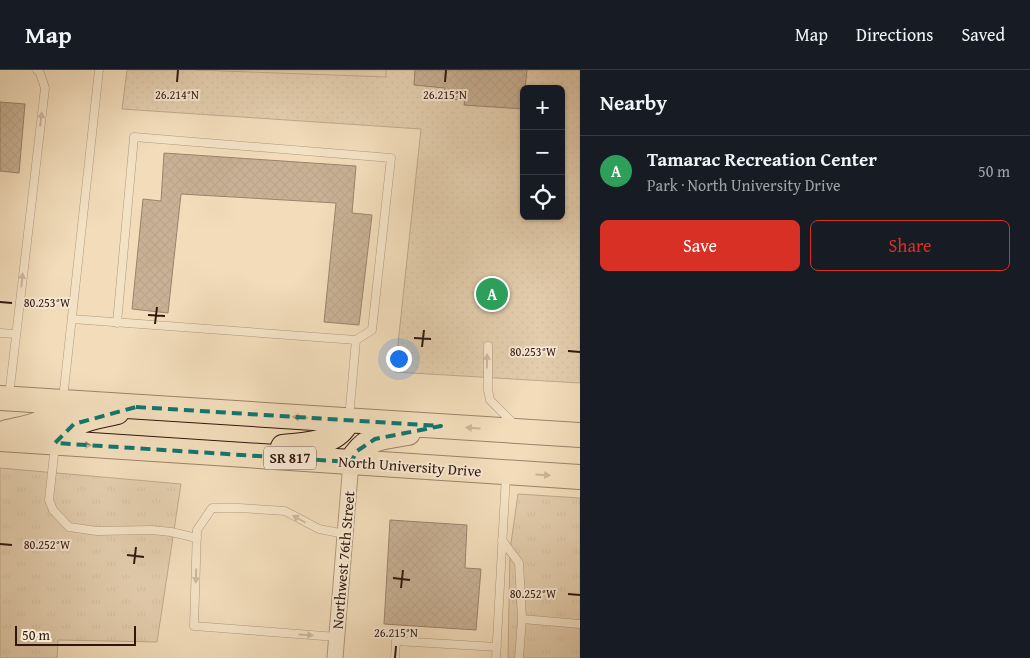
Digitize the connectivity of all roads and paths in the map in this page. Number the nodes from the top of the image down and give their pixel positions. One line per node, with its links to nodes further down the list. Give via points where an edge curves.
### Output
1 (37, 70): 6 (lane, one-way to 1, via 45,88)
2 (99, 70): 3 (lane)
3 (72, 319): 4 (lane); 10 (lane)
4 (117, 322): 7 (lane); 7 (lane, via 134,137 391,158 372,330)
5 (0, 333): 6 (lane)
6 (16, 334): 9 (lane)
7 (356, 340): 12 (lane)
8 (488, 346): 14 (lane, one-way to 8, via 490,400)
9 (4, 398): 10 (main road)
10 (63, 402): 11 (main road); 15 (main road, via 49,419)
11 (136, 407): 12 (main road, one-way to 11); 18 (main road, via 74,424)
12 (348, 420): 13 (main road); 19 (main road, via 340,433 324,442)
13 (441, 426): 14 (main road, one-way to 13); 20 (main road, via 375,439 357,451)
14 (522, 431): 16 (main road)
15 (0, 434)
16 (580, 435)
17 (0, 439): 18 (main road, North University Drive / SR 817)
18 (55, 443): 19 (main road, North University Drive / SR 817, one-way to 19); 24 (lane, via 49,500 53,510 69,527 97,531 152,530)
19 (230, 454): 20 (main road, North University Drive / SR 817)
20 (351, 462): 21 (main road, North University Drive / SR 817); 23 (street, Northwest 76th Street)
21 (506, 472): 22 (main road, North University Drive / SR 817, one-way to 22); 25 (lane)
22 (580, 477)
23 (345, 534): 24 (lane, one-way to 24, via 319,530 285,511 212,508 197,530); 28 (street, Northwest 76th Street)
24 (197, 538): 28 (lane, one-way to 28, via 194,626)
25 (502, 540): 26 (lane, via 519,563); 29 (lane)
26 (522, 619): 27 (lane); 33 (lane)
27 (580, 624)
28 (336, 637): 30 (street, Northwest 76th Street)
29 (497, 647): 31 (lane, via 396,641); 32 (lane)
30 (335, 658)
31 (395, 658)
32 (496, 658)
33 (519, 658)

